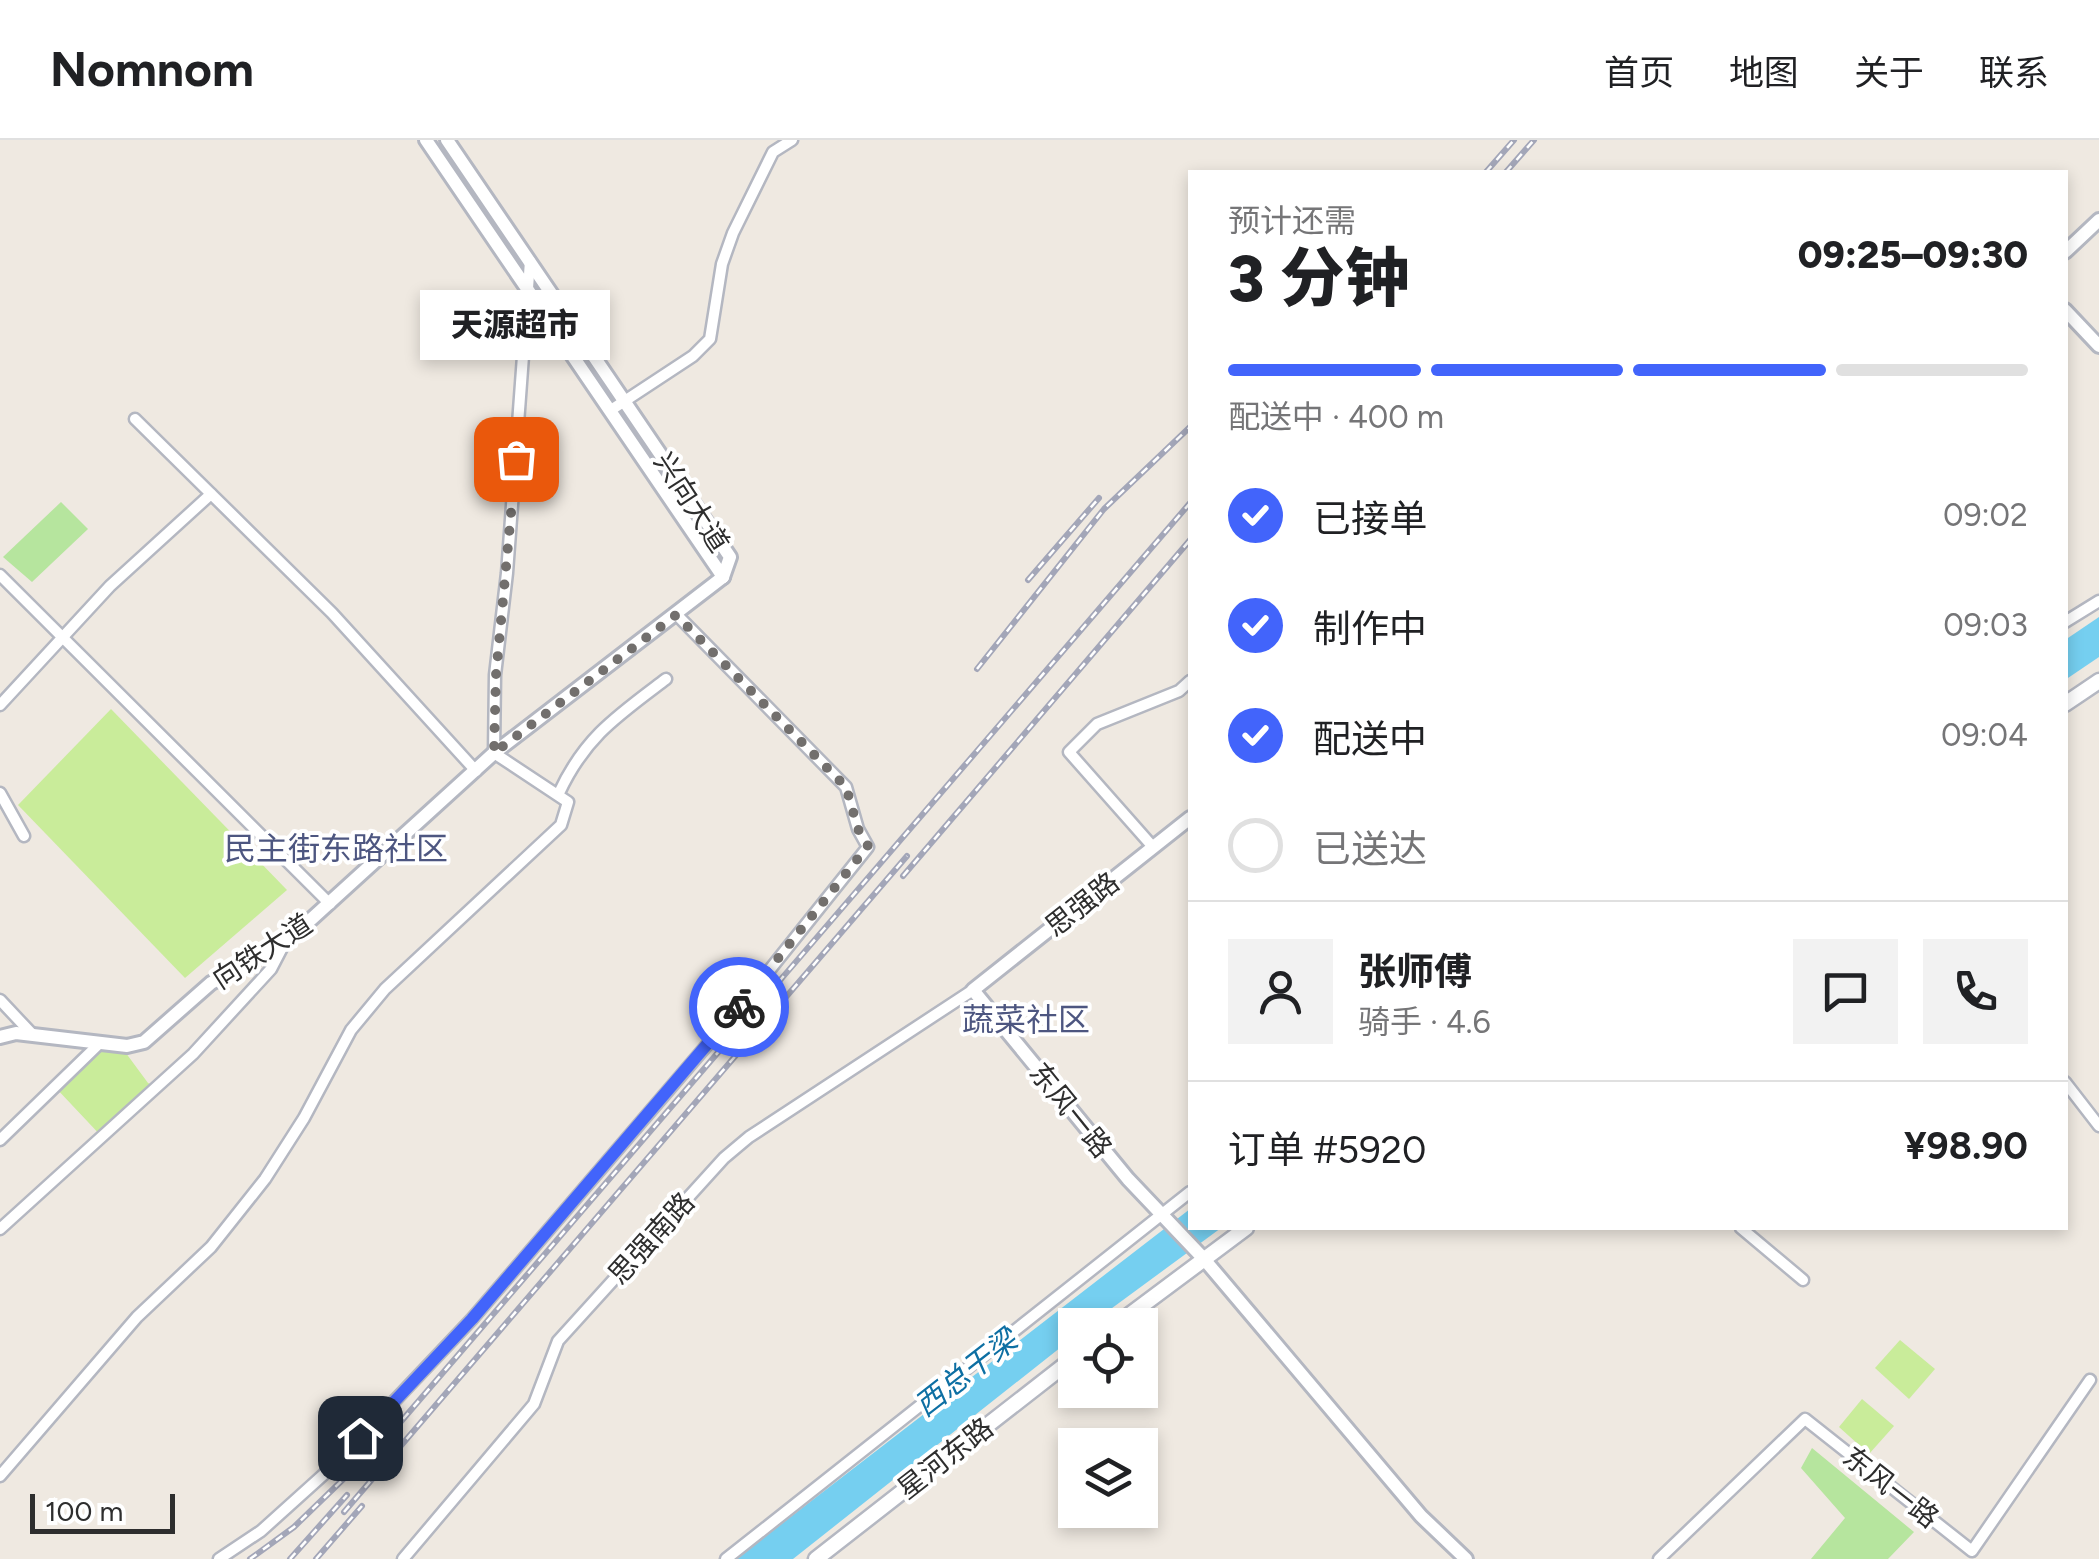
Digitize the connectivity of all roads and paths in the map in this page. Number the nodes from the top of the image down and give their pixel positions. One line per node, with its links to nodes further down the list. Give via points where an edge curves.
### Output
1 (426, 140): 7 (street, 兴向大道)
2 (448, 140): 6 (street, 兴向大道)
3 (792, 140): 10 (street, via 773,152 733,233 710,339)
4 (2099, 220): 5 (street)
5 (2068, 249)
6 (530, 260): 7 (street); 10 (street, 兴向大道)
7 (528, 288): 11 (street, 兴向大道); 25 (street)
8 (2068, 313): 9 (street)
9 (2099, 346)
10 (626, 402): 11 (street); 15 (street, 兴向大道, via 730,557)
11 (610, 410): 15 (street, 兴向大道)
12 (135, 418): 13 (street)
13 (211, 494): 19 (street); 26 (street)
14 (0, 575): 19 (street)
15 (724, 578): 17 (street, 向铁大道)
16 (2099, 601): 18 (street)
17 (676, 615): 25 (street, 向铁大道); 53 (street, via 846,787 868,846 744,1002 472,1319 332,1467 261,1532)
18 (2068, 620)
19 (62, 636): 24 (street); 32 (street)
20 (666, 680): 28 (street, via 594,735)
21 (2099, 682): 23 (main road)
22 (1188, 683): 31 (street, via 1097,724 1069,752)
23 (2068, 702)
24 (0, 706)
25 (494, 753): 26 (street, 向铁大道); 28 (street)
26 (476, 770): 32 (street, 向铁大道)
27 (0, 793): 30 (street)
28 (558, 793): 52 (street, via 568,802 562,825 351,1030 265,1179)
29 (1188, 820): 31 (street, 思强路)
30 (24, 836)
31 (1153, 848): 34 (street, 思强路)
32 (330, 904): 33 (street, 向铁大道)
33 (284, 944): 38 (street, 向铁大道, via 211,984 144,1042); 44 (street, via 271,970 214,1033)
34 (973, 990): 43 (street, 东风一路); 54 (street, 思强南路, via 724,1158 558,1340 534,1404)
35 (0, 1000): 36 (street)
36 (34, 1036): 37 (street, 向铁大道); 38 (street, 向铁大道)
37 (0, 1037)
38 (100, 1043): 41 (street)
39 (2068, 1086): 40 (street)
40 (2099, 1126)
41 (0, 1140)
42 (1188, 1194): 43 (street)
43 (1160, 1215): 47 (street, 东风一路); 55 (street)
44 (0, 1229)
45 (1242, 1230): 47 (main road)
46 (1743, 1230): 48 (street)
47 (1198, 1254): 49 (main road); 57 (street, via 1421,1516)
48 (1803, 1280)
49 (1136, 1308)
50 (1058, 1370): 56 (main road, 星河东路)
51 (2090, 1380): 58 (street, 东风一路, via 1972,1551 1805,1419)
52 (0, 1476)
53 (220, 1559)
54 (403, 1559)
55 (726, 1559)
56 (816, 1559)
57 (1466, 1559)
58 (1659, 1559)

